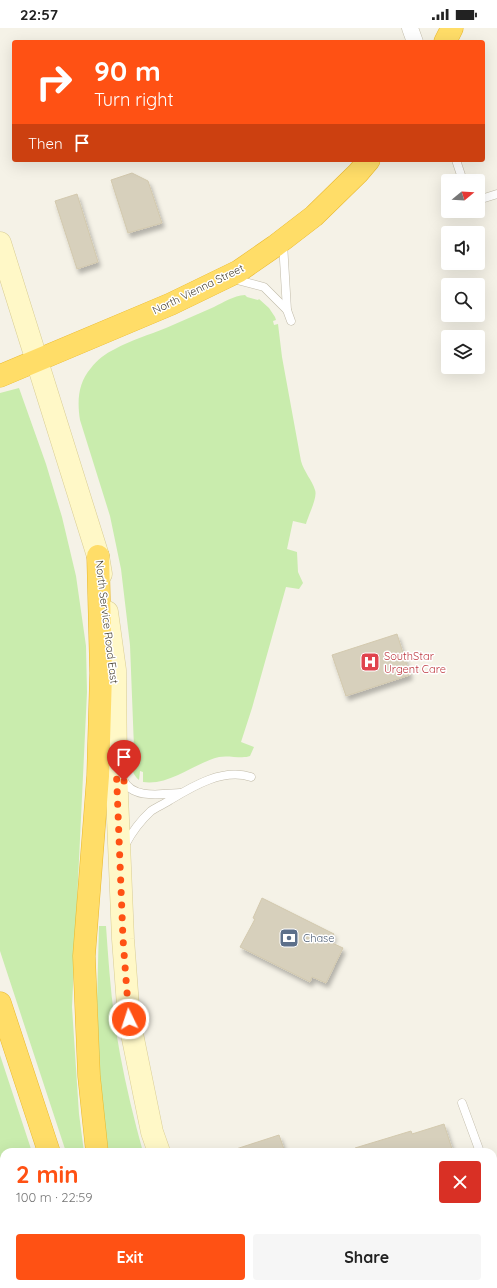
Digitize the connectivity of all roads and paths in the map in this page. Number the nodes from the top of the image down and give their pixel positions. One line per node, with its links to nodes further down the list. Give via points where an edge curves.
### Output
1 (410, 28): 3 (street)
2 (452, 28): 4 (highway)
3 (414, 40)
4 (446, 40)
5 (367, 162): 10 (highway, North Vienna Street, via 314,216)
6 (457, 162): 7 (lane)
7 (461, 174)
8 (497, 194): 9 (lane)
9 (485, 198)
10 (282, 240): 12 (highway, North Vienna Street); 13 (lane)
11 (0, 243): 15 (main road, North Service Road East)
12 (226, 277): 13 (lane, via 264,287); 15 (highway, North Vienna Street, via 171,304)
13 (287, 310): 14 (lane)
14 (291, 321)
15 (38, 361): 16 (highway, North Vienna Street); 17 (main road, North Service Road East)
16 (0, 376)
17 (98, 556): 18 (main road, North Service Road East, via 116,670); 25 (highway, via 101,673 99,752 84,956 89,1076)
18 (116, 762): 20 (lane, via 129,789 139,793); 21 (main road, North Service Road East)
19 (251, 777): 20 (lane, via 234,774 219,777)
20 (181, 793): 21 (lane, via 152,811 140,822)
21 (120, 854): 26 (main road, North Service Road East, via 129,1019 152,1132)
22 (0, 1004): 24 (highway)
23 (462, 1103): 27 (lane)
24 (48, 1148)
25 (97, 1148)
26 (158, 1148)
27 (479, 1148)

